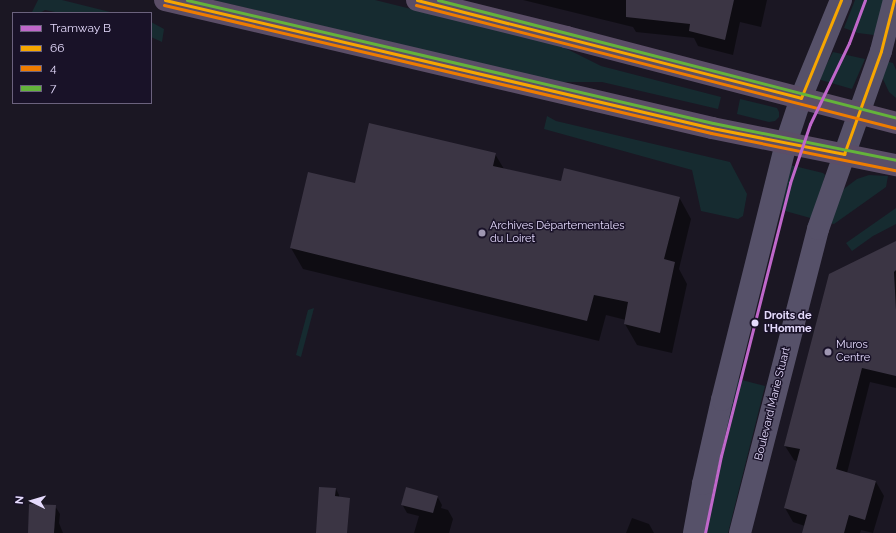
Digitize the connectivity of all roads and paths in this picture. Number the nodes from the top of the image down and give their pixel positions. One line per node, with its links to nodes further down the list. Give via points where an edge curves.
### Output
1 (165, 0): 5 (main road)
2 (417, 0): 6 (main road)
3 (841, 0): 6 (main road)
4 (894, 0): 7 (main road, Boulevard Marie Stuart, via 881,51)
5 (190, 3): 9 (main road, via 712,128)
6 (801, 98): 7 (main road); 9 (main road)
7 (859, 113): 8 (main road); 10 (main road, Boulevard Marie Stuart)
8 (896, 123)
9 (786, 143): 10 (main road); 12 (main road, via 721,407)
10 (844, 154): 11 (main road); 13 (main road, Boulevard Marie Stuart, via 818,229)
11 (896, 165)
12 (694, 533)
13 (740, 533)

